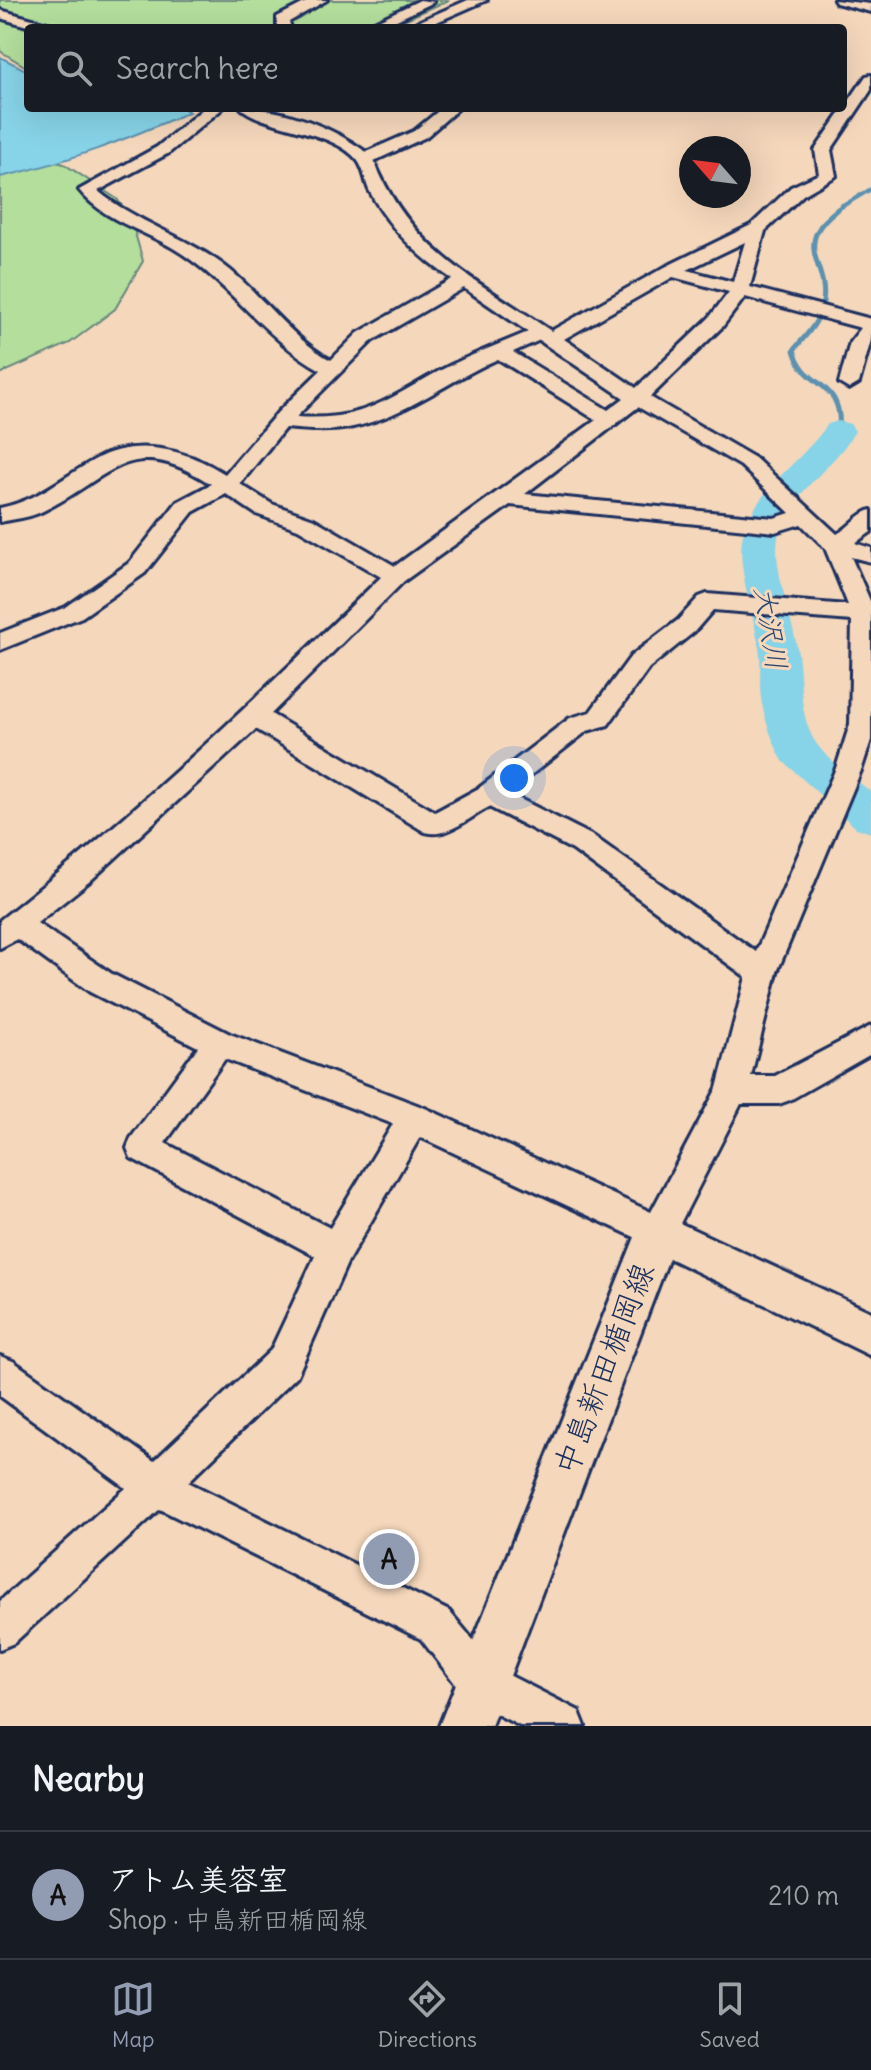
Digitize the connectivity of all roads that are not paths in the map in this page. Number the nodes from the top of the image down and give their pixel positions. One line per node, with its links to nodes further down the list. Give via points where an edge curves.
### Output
1 (320, 0): 8 (street, via 288,14)
2 (432, 0): 9 (street)
3 (480, 0): 10 (street)
4 (841, 0): 5 (street)
5 (871, 8)
6 (0, 14): 7 (street)
7 (35, 24)
8 (283, 24)
9 (378, 24)
10 (421, 24)
11 (871, 79): 16 (street, via 823,150 828,176 797,191)
12 (208, 112): 23 (street, via 163,150 87,190 112,211 179,244 223,274 304,353)
13 (261, 112): 15 (street, via 313,129)
14 (446, 112): 15 (street, via 420,134)
15 (365, 159): 18 (street, via 402,227 427,254)
16 (757, 229): 17 (street); 19 (street)
17 (671, 271): 19 (street); 21 (street)
18 (465, 280): 21 (street); 23 (street, via 365,337)
19 (739, 292): 20 (street); 25 (street, via 716,322)
20 (871, 326): 24 (street, via 860,342)
21 (545, 336): 22 (street); 25 (street)
22 (498, 351): 26 (street); 27 (street, via 394,407 350,422)
23 (332, 368): 27 (street)
24 (849, 383)
25 (637, 398): 26 (street); 30 (street, via 748,462)
26 (609, 419): 29 (street)
27 (281, 422): 28 (street)
28 (228, 484): 31 (street, via 194,464 160,454 136,454 105,462 33,508); 35 (street, via 264,509 306,524); 37 (street, via 185,507 137,568 109,590 74,612)
29 (506, 498): 30 (street, via 768,524); 35 (street)
30 (797, 506): 33 (street)
31 (0, 515)
32 (871, 517): 33 (street, via 860,531)
33 (835, 545): 34 (street); 36 (street)
34 (871, 555)
35 (396, 576): 38 (street)
36 (864, 614): 39 (street); 40 (street, via 707,602 640,662 599,719 579,724)
37 (0, 642)
38 (255, 716): 40 (street, via 435,825); 41 (street, via 80,873)
39 (867, 725): 42 (street)
40 (488, 795): 42 (street, via 583,843)
41 (8, 930): 44 (street)
42 (762, 972): 45 (street)
43 (871, 1039): 45 (street, via 779,1090)
44 (219, 1043): 46 (street); 48 (street, via 143,1148)
45 (732, 1090): 47 (street)
46 (414, 1118): 47 (street); 48 (street)
47 (658, 1232): 49 (main road, 中島新田楯岡線); 53 (main road, 中島新田楯岡線)
48 (336, 1249): 51 (street, via 284,1363)
49 (871, 1334)
50 (0, 1374): 51 (street)
51 (156, 1486): 52 (street); 53 (street, via 435,1625)
52 (0, 1629)
53 (482, 1684): 54 (main road, 中島新田楯岡線); 55 (street)
54 (465, 1726)
55 (564, 1726)

